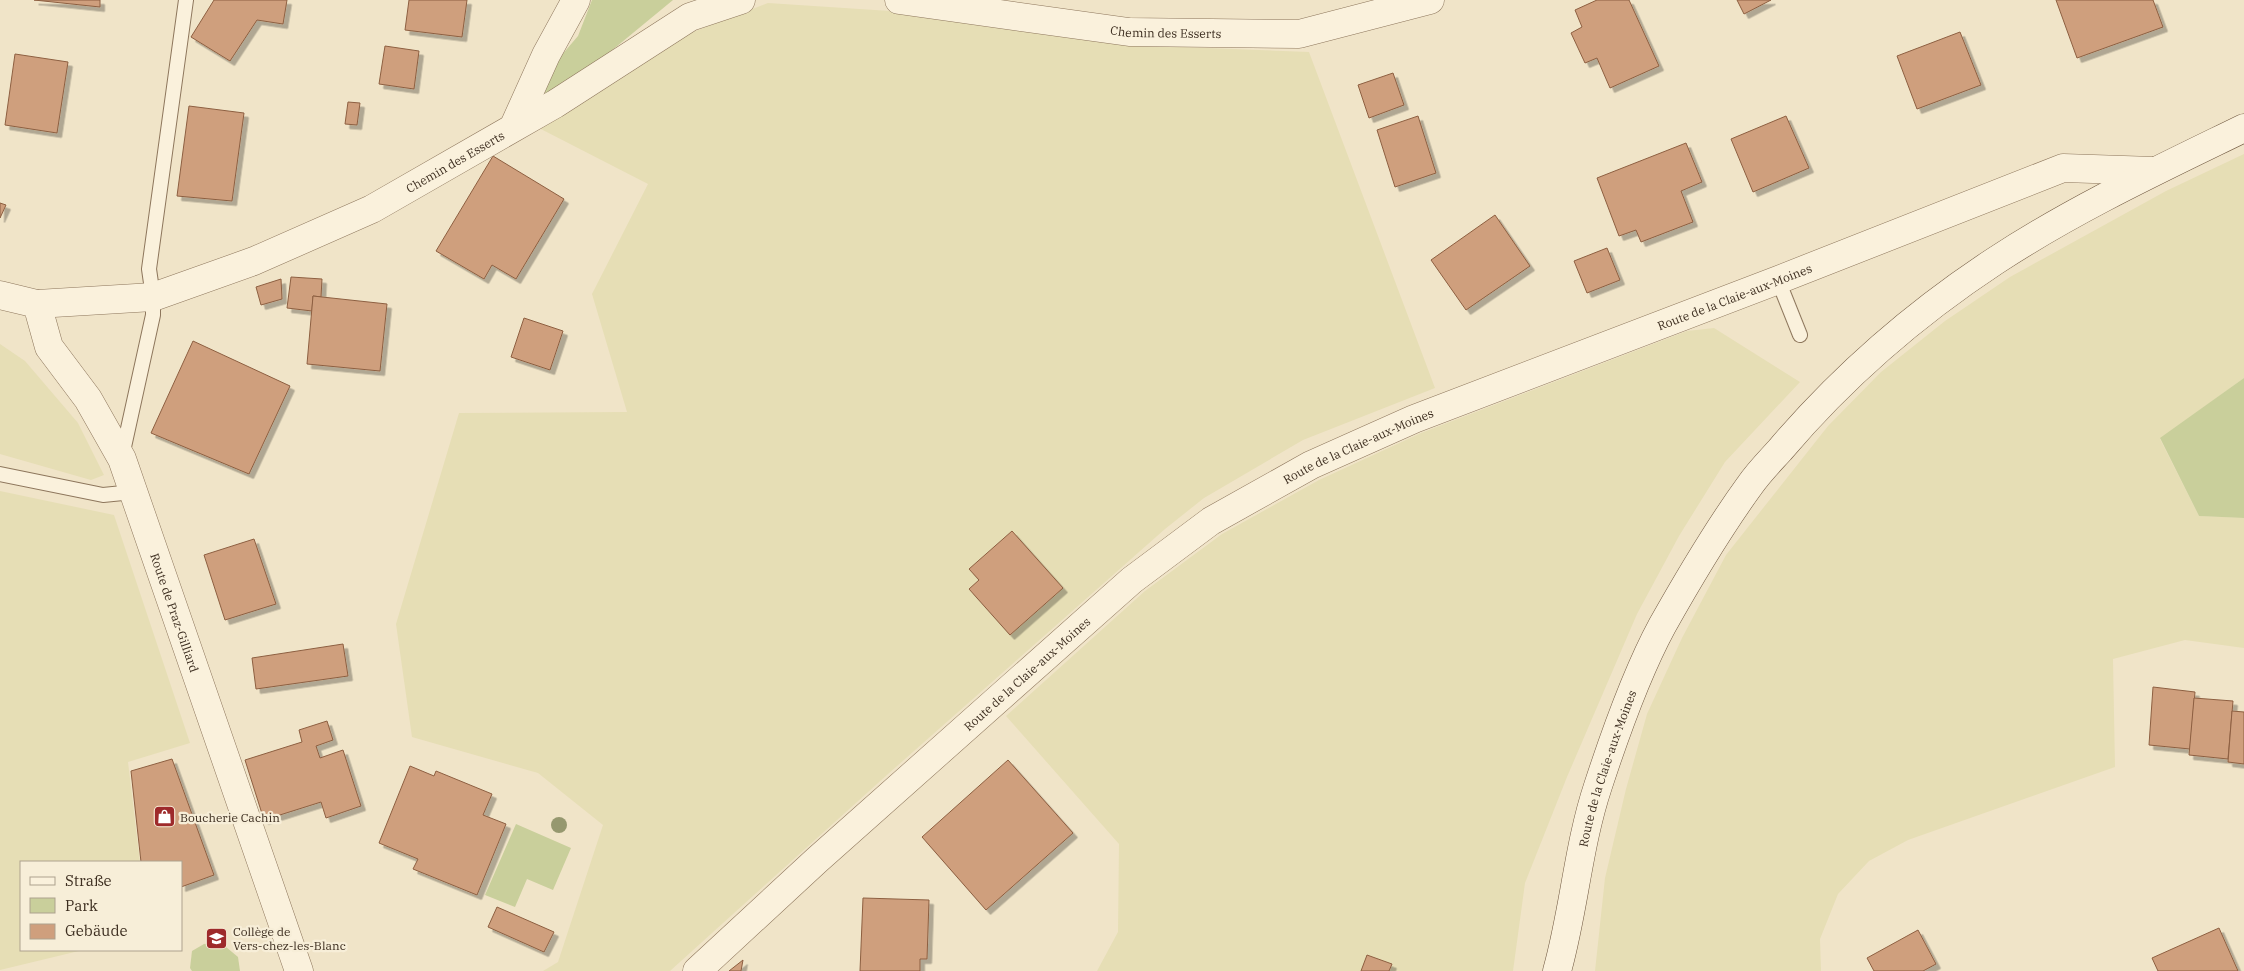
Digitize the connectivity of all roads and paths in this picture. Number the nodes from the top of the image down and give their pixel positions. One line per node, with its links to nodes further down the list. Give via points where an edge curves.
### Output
1 (186, 0): 11 (lane, via 148,269)
2 (576, 0): 6 (street, via 546,55)
3 (741, 0): 6 (street, Chemin des Esserts, via 690,17 555,104)
4 (900, 0): 5 (street, Chemin des Esserts, via 1129,32 1300,34)
5 (1430, 0)
6 (514, 126): 11 (street, Chemin des Esserts, via 372,209 254,261)
7 (2244, 128): 8 (street, Route de la Claie-aux-Moines)
8 (2154, 171): 9 (street, Route de la Claie-aux-Moines, via 2063,168); 17 (street, Route de la Claie-aux-Moines, via 1996,260 1931,307 1853,372 1806,419 1752,483 1704,554 1661,628 1625,710 1596,790 1574,885)
9 (1778, 280): 13 (lane); 19 (street, Route de la Claie-aux-Moines, via 1414,419 1311,465 1211,521 1132,580)
10 (0, 296): 12 (street)
11 (153, 297): 12 (street, Chemin des Esserts); 14 (lane, via 153,314)
12 (37, 304): 14 (street, Route de Praz-Gilliard, via 49,347 88,399)
13 (1800, 335)
14 (122, 459): 16 (street, Route de Praz-Gilliard)
15 (0, 474): 16 (lane, via 103,495)
16 (133, 492): 18 (street, Route de Praz-Gilliard)
17 (1566, 940): 20 (street, Route de la Claie-aux-Moines); 21 (street, Route de la Claie-aux-Moines)
18 (299, 971)
19 (697, 971)
20 (1557, 971)
21 (1566, 971)

